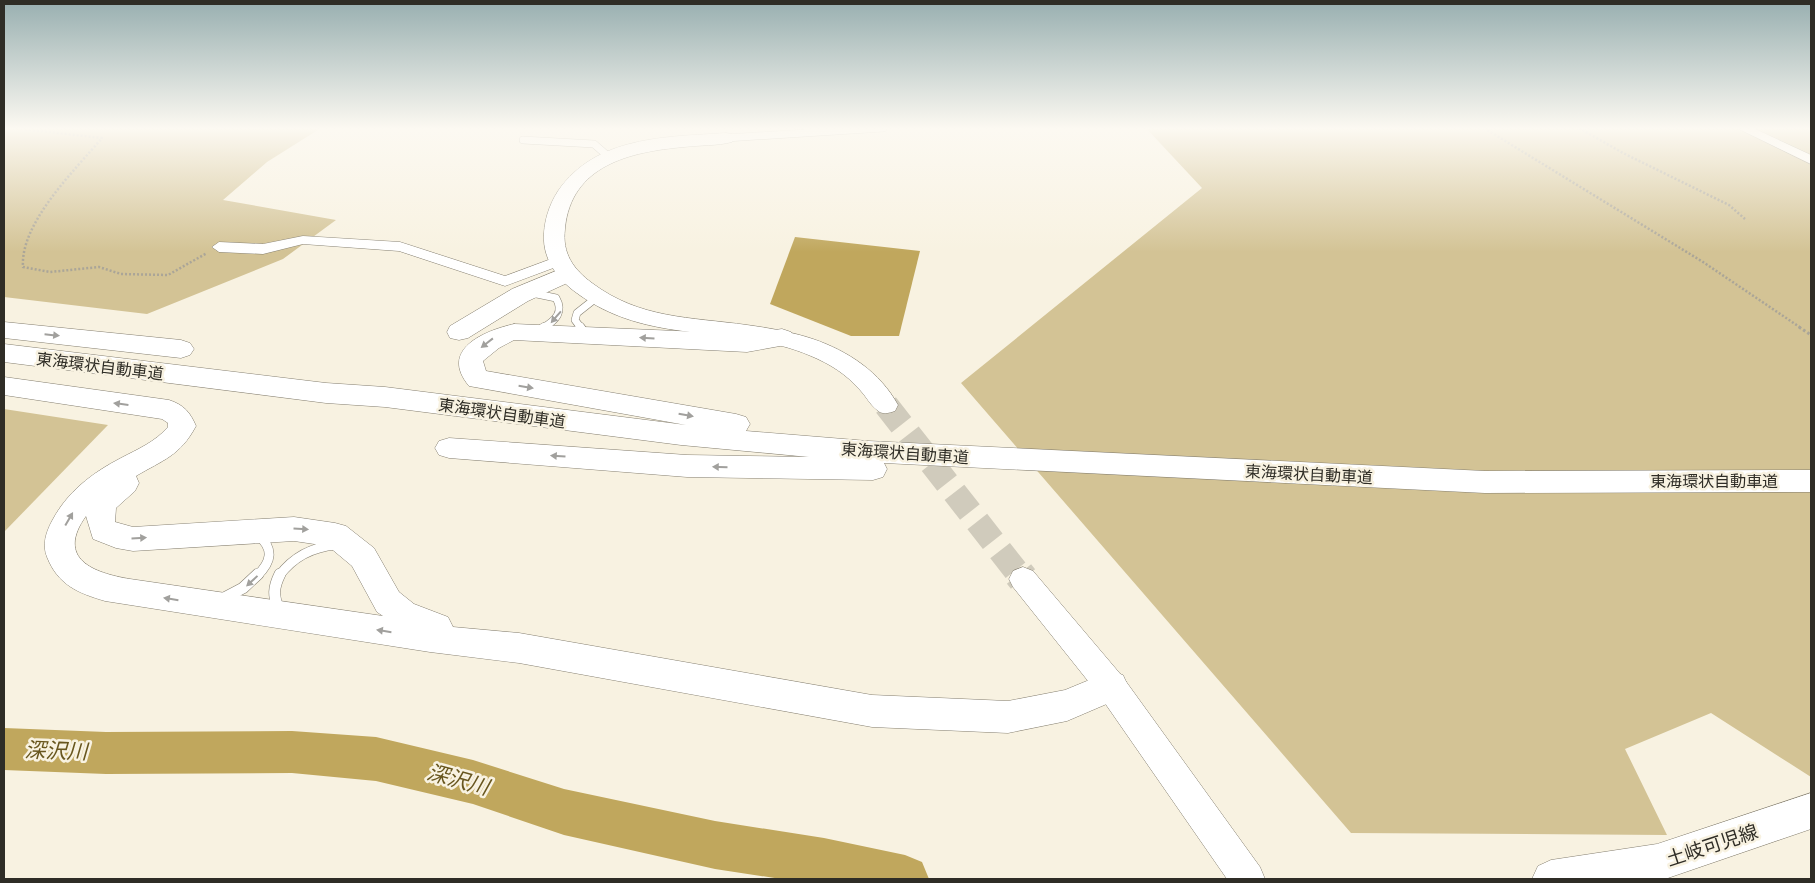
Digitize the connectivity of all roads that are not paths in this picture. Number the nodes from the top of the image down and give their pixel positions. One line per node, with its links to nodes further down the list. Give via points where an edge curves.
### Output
1 (588, 169): 3 (street, via 564,195 552,230)
2 (219, 247): 3 (street, via 263,249 303,240 400,247 505,281)
3 (564, 267): 4 (main road); 5 (street)
4 (520, 295): 7 (main road); 8 (lane, one-way to 8, via 546,294 556,298 560,304 557,318)
5 (596, 298): 9 (lane, via 577,313 575,320); 10 (street, via 635,315 668,324)
6 (4, 330): 11 (main road, one-way to 11)
7 (459, 332)
8 (536, 332): 9 (main road); 18 (main road, one-way to 18, via 514,332 486,342 470,359 471,371 478,379 788,434 925,448 1088,457)
9 (584, 334): 10 (main road, one-way to 9, via 748,343)
10 (782, 338): 15 (street, via 807,345 856,370)
11 (181, 349)
12 (4, 353): 18 (main road, 東海環状自動車道, via 326,392 384,396 691,436 868,452)
13 (4, 364): 19 (main road, 東海環状自動車道, via 633,440 1008,472)
14 (4, 386): 25 (main road, one-way to 14, via 98,585 80,578 61,556 60,542 72,513 113,475 165,448 177,438 182,426 179,418 169,410)
15 (886, 405)
16 (449, 448): 19 (main road, one-way to 16, via 1020,477 881,469 686,466)
17 (177, 459): 22 (main road, one-way to 22, via 134,477 115,490 102,505 98,518 103,530 133,539)
18 (1128, 464): 20 (main road, 東海環状自動車道, via 1485,482)
19 (1101, 474): 21 (main road, 東海環状自動車道, via 1293,485 1491,491)
20 (1811, 481)
21 (1811, 492)
22 (249, 530): 23 (main road, one-way to 23, via 316,530 335,535); 25 (lane, one-way to 25, via 263,538 268,548 269,558 263,570 249,585 231,596)
23 (352, 546): 26 (lane, via 329,545 311,550 284,568 273,588 274,602); 27 (main road, via 363,557 388,602 402,614 436,627)
24 (1023, 579): 28 (street)
25 (204, 605): 26 (main road)
26 (282, 614): 27 (main road, one-way to 26, via 470,644)
27 (519, 648): 28 (main road, via 872,711 948,716 1008,716 1067,705)
28 (1111, 686): 30 (street)
29 (1811, 811): 31 (main road, 土岐可児線, via 1657,863)
30 (1248, 879)
31 (1551, 879)

